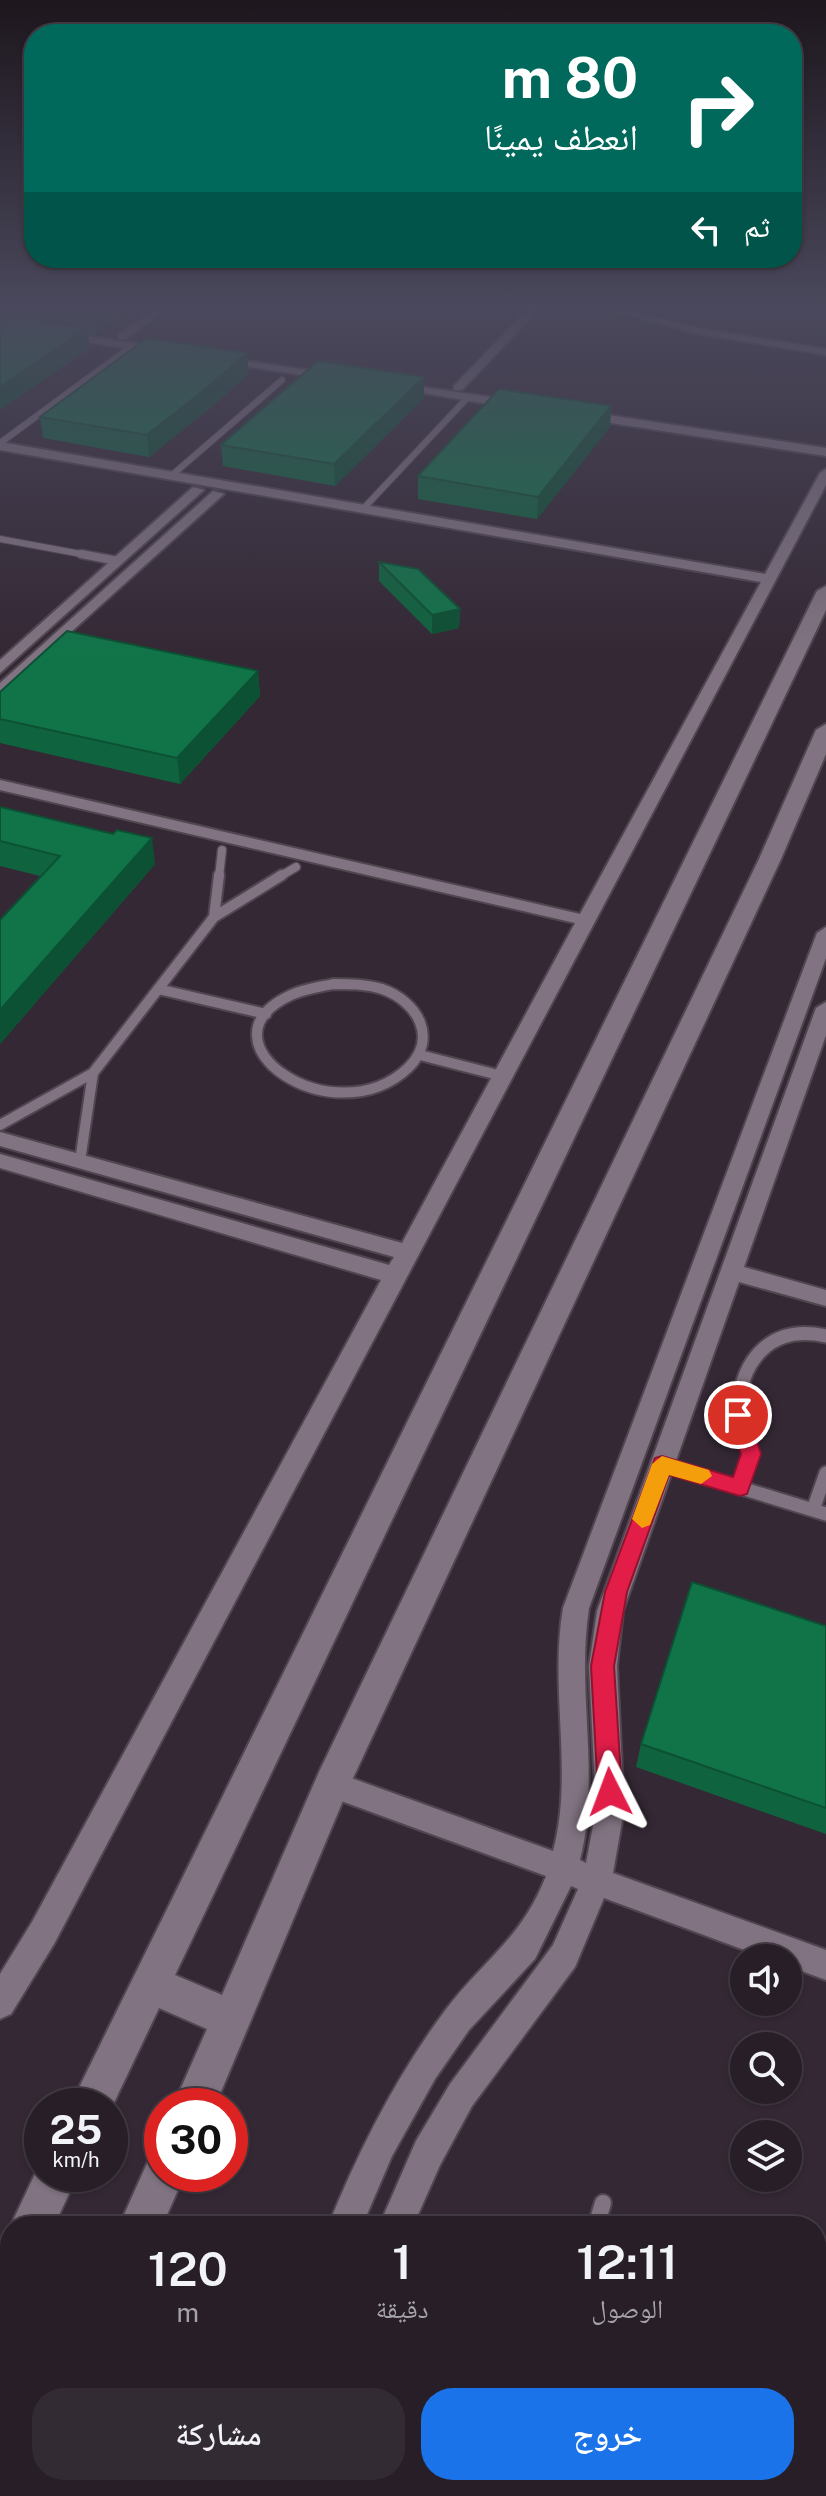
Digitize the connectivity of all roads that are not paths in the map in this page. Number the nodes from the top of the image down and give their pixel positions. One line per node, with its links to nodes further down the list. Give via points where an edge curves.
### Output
1 (28, 421): 7 (lane)
2 (234, 421): 11 (lane)
3 (445, 421): 15 (lane)
4 (644, 421): 8 (street)
5 (664, 421): 6 (street)
6 (826, 443)
7 (0, 444): 11 (street)
8 (826, 452)
9 (0, 456): 12 (street)
10 (826, 473): 19 (street)
11 (171, 476): 15 (street)
12 (198, 490): 13 (street); 14 (street)
13 (218, 494): 16 (street); 19 (street)
14 (177, 509): 16 (street); 18 (street)
15 (363, 509): 19 (street)
16 (198, 512): 22 (street, via 61,644)
17 (0, 539): 18 (lane)
18 (118, 561): 21 (street)
19 (765, 584): 29 (street)
20 (826, 591): 54 (street)
21 (0, 668)
22 (0, 691)
23 (826, 730): 50 (street, via 770,859)
24 (0, 785): 29 (street)
25 (0, 799): 26 (street)
26 (222, 850): 27 (street); 28 (lane)
27 (296, 867): 28 (lane); 29 (street)
28 (214, 917): 31 (lane)
29 (581, 926): 36 (street)
30 (826, 933): 51 (street, via 576,1608 568,1653 575,1803)
31 (158, 989): 33 (lane); 35 (lane)
32 (826, 1008): 42 (street)
33 (266, 1014): 34 (lane, via 287,996 317,986 350,983 382,989 407,1003 423,1022); 34 (lane, via 256,1034 260,1056 277,1075 305,1088 373,1088 402,1074)
34 (420, 1055): 36 (lane)
35 (93, 1073): 37 (lane); 40 (lane)
36 (502, 1076): 41 (street)
37 (0, 1125)
38 (0, 1139): 40 (street)
39 (0, 1161): 43 (street)
40 (80, 1161): 41 (street)
41 (406, 1252): 43 (street)
42 (731, 1271): 44 (street); 46 (street)
43 (394, 1275): 55 (street, via 43,1933)
44 (826, 1298)
45 (826, 1336): 48 (lane, via 777,1336 753,1359 739,1406 739,1423 751,1454)
46 (662, 1464): 48 (lane); 52 (street, via 607,1631 602,1701 610,1810)
47 (826, 1473): 49 (lane)
48 (740, 1488): 49 (lane)
49 (819, 1512)
50 (332, 1784): 51 (street); 56 (street)
51 (563, 1868): 52 (street); 64 (street, via 547,1911 523,1949 460,2018 405,2099)
52 (597, 1881): 53 (street); 65 (street, via 564,1956 461,2095)
53 (826, 1965)
54 (151, 1984): 56 (street); 57 (street)
55 (0, 2003)
56 (233, 2020): 58 (street)
57 (100, 2088)
58 (202, 2088)
59 (48, 2192): 62 (street)
60 (156, 2192): 63 (street)
61 (603, 2203): 66 (lane)
62 (36, 2216)
63 (145, 2216)
64 (349, 2216)
65 (400, 2216)
66 (599, 2216)

